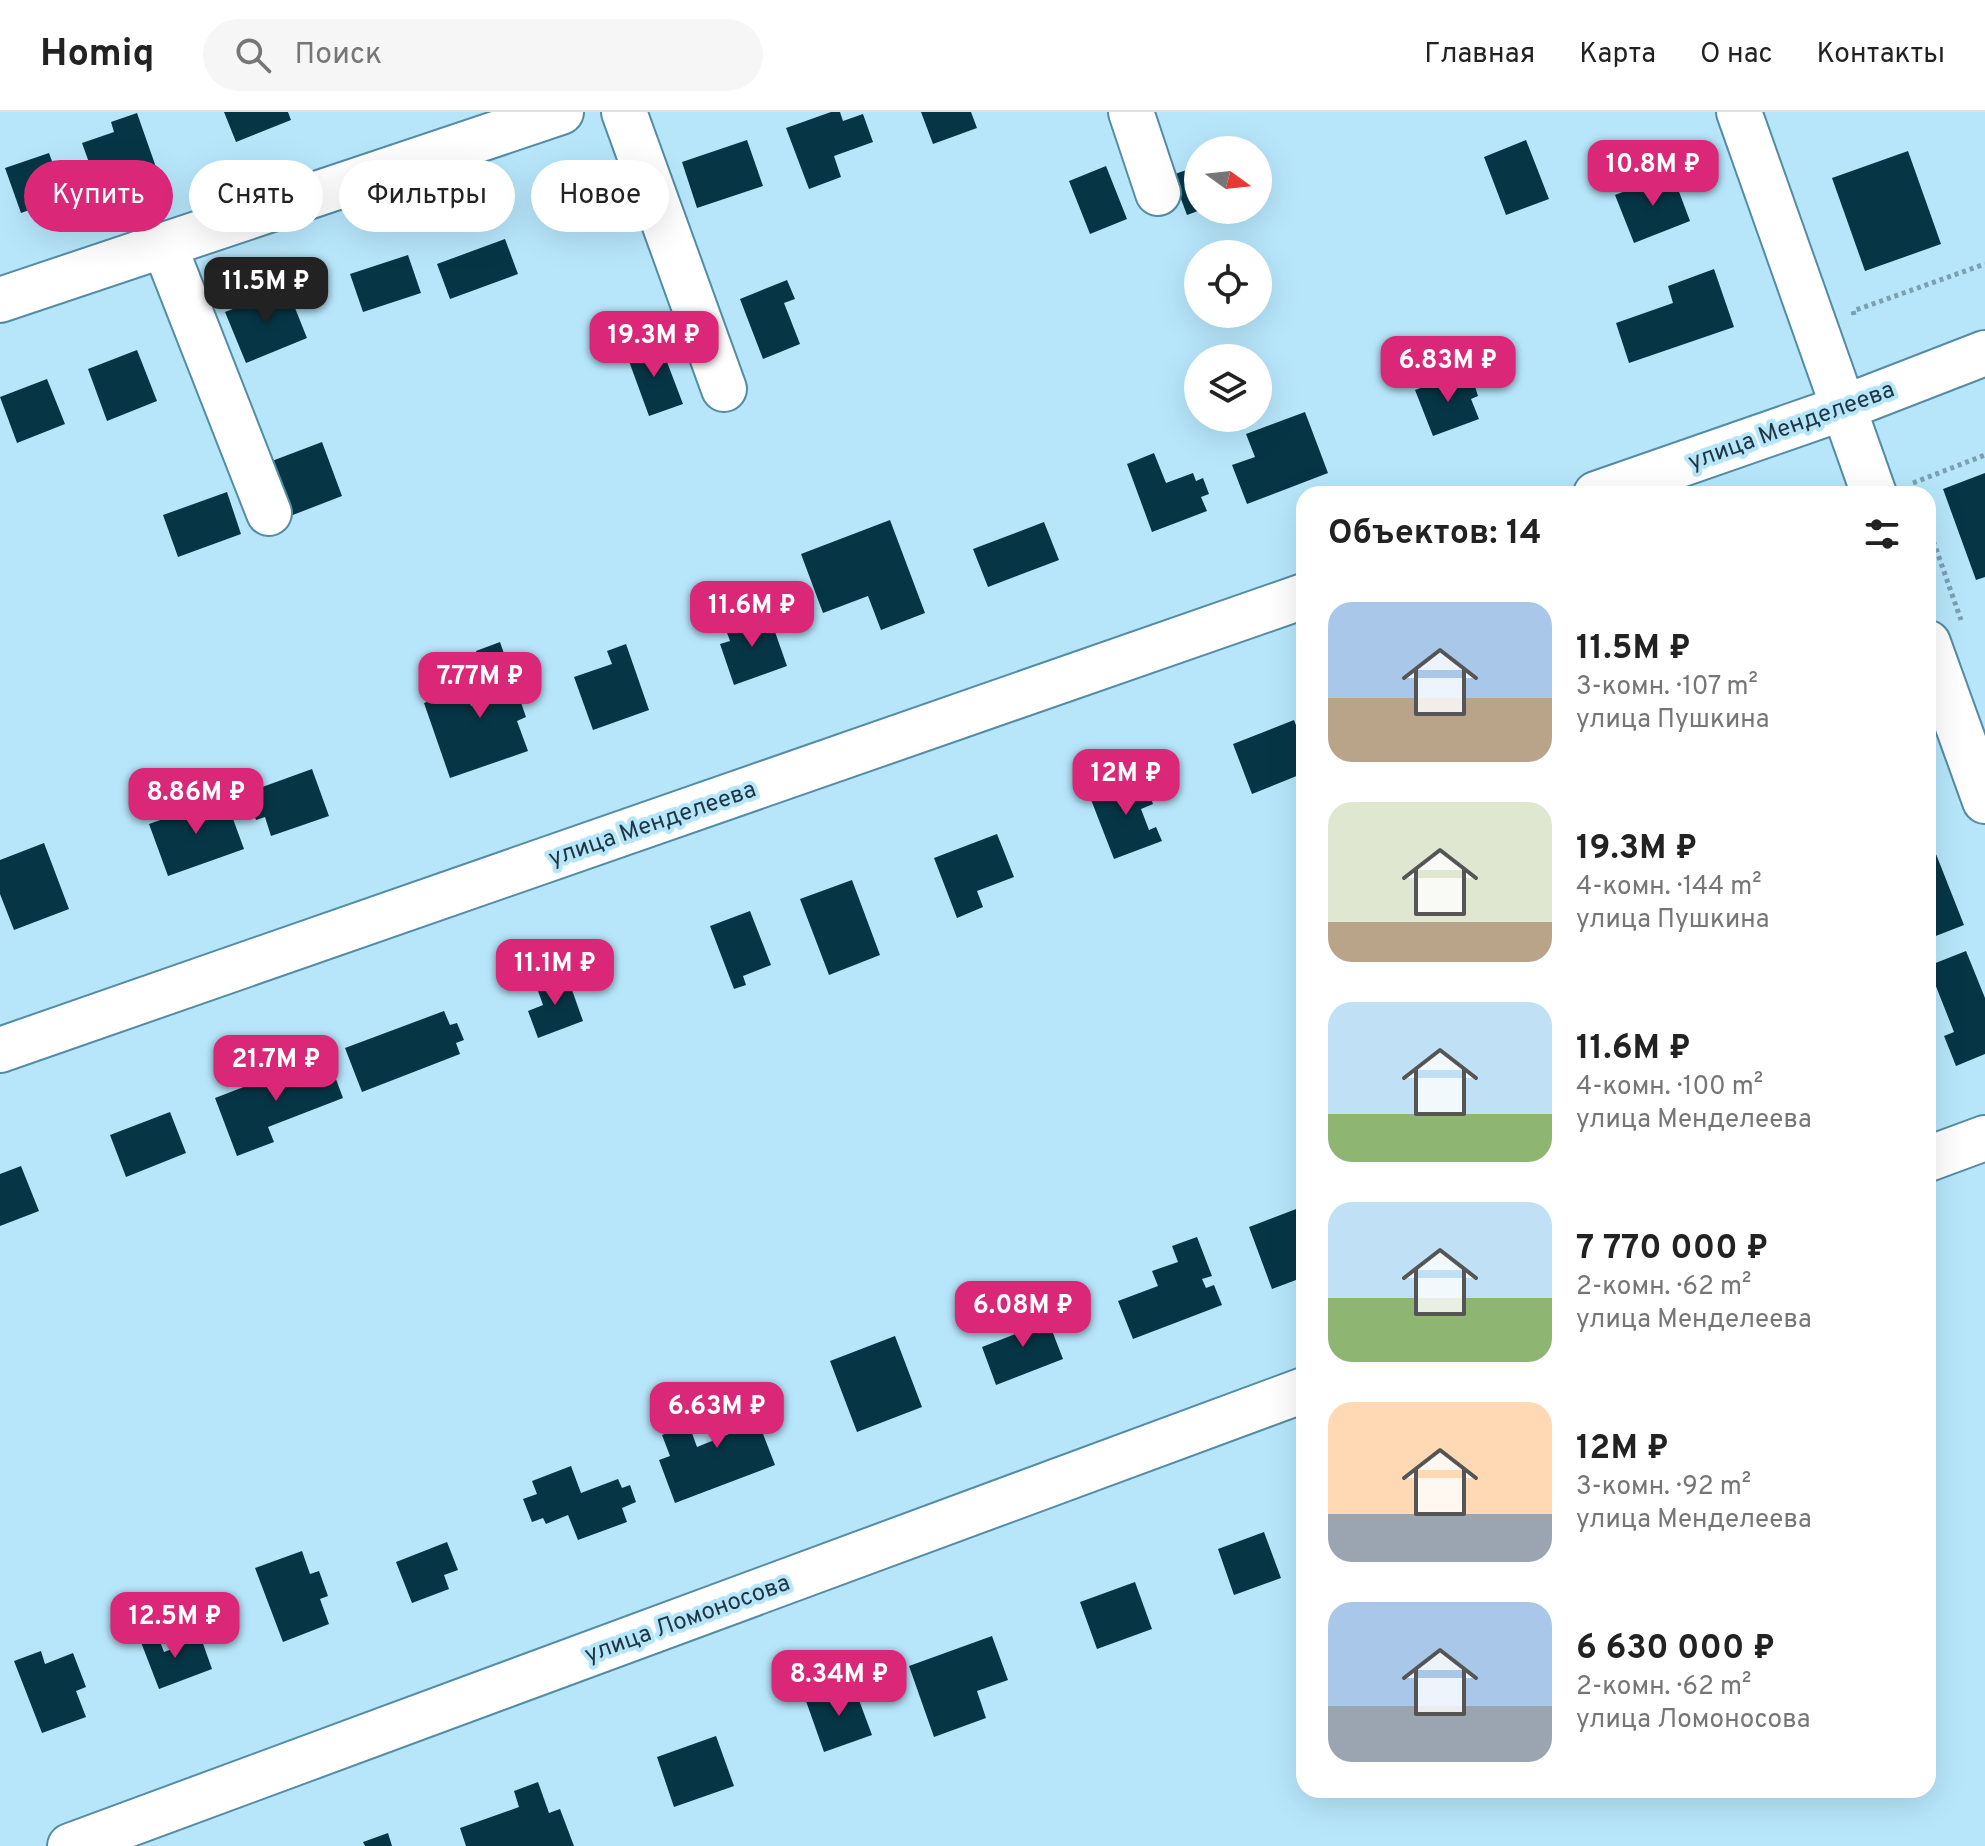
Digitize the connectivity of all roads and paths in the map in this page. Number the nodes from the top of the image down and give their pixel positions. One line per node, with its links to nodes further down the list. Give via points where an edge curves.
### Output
1 (561, 112): 6 (street)
2 (624, 112): 9 (street)
3 (1131, 112): 5 (street)
4 (1739, 112): 10 (street)
5 (1158, 193)
6 (164, 245): 7 (street); 15 (street)
7 (0, 300)
8 (1985, 353): 10 (street, улица Менделеева)
9 (724, 389)
10 (1843, 408): 12 (street, улица Менделеева); 13 (street)
11 (1985, 455): 14 (path, via 1912,482)
12 (1619, 486)
13 (1871, 486)
14 (1913, 486)
15 (269, 513)
16 (1936, 575): 18 (path)
17 (1296, 599): 20 (street, улица Менделеева)
18 (1946, 636): 19 (street)
19 (1985, 801)
20 (0, 1050)
21 (1985, 1138): 22 (street)
22 (1936, 1156)
23 (1296, 1393): 24 (street, улица Ломоносова)
24 (70, 1846)

